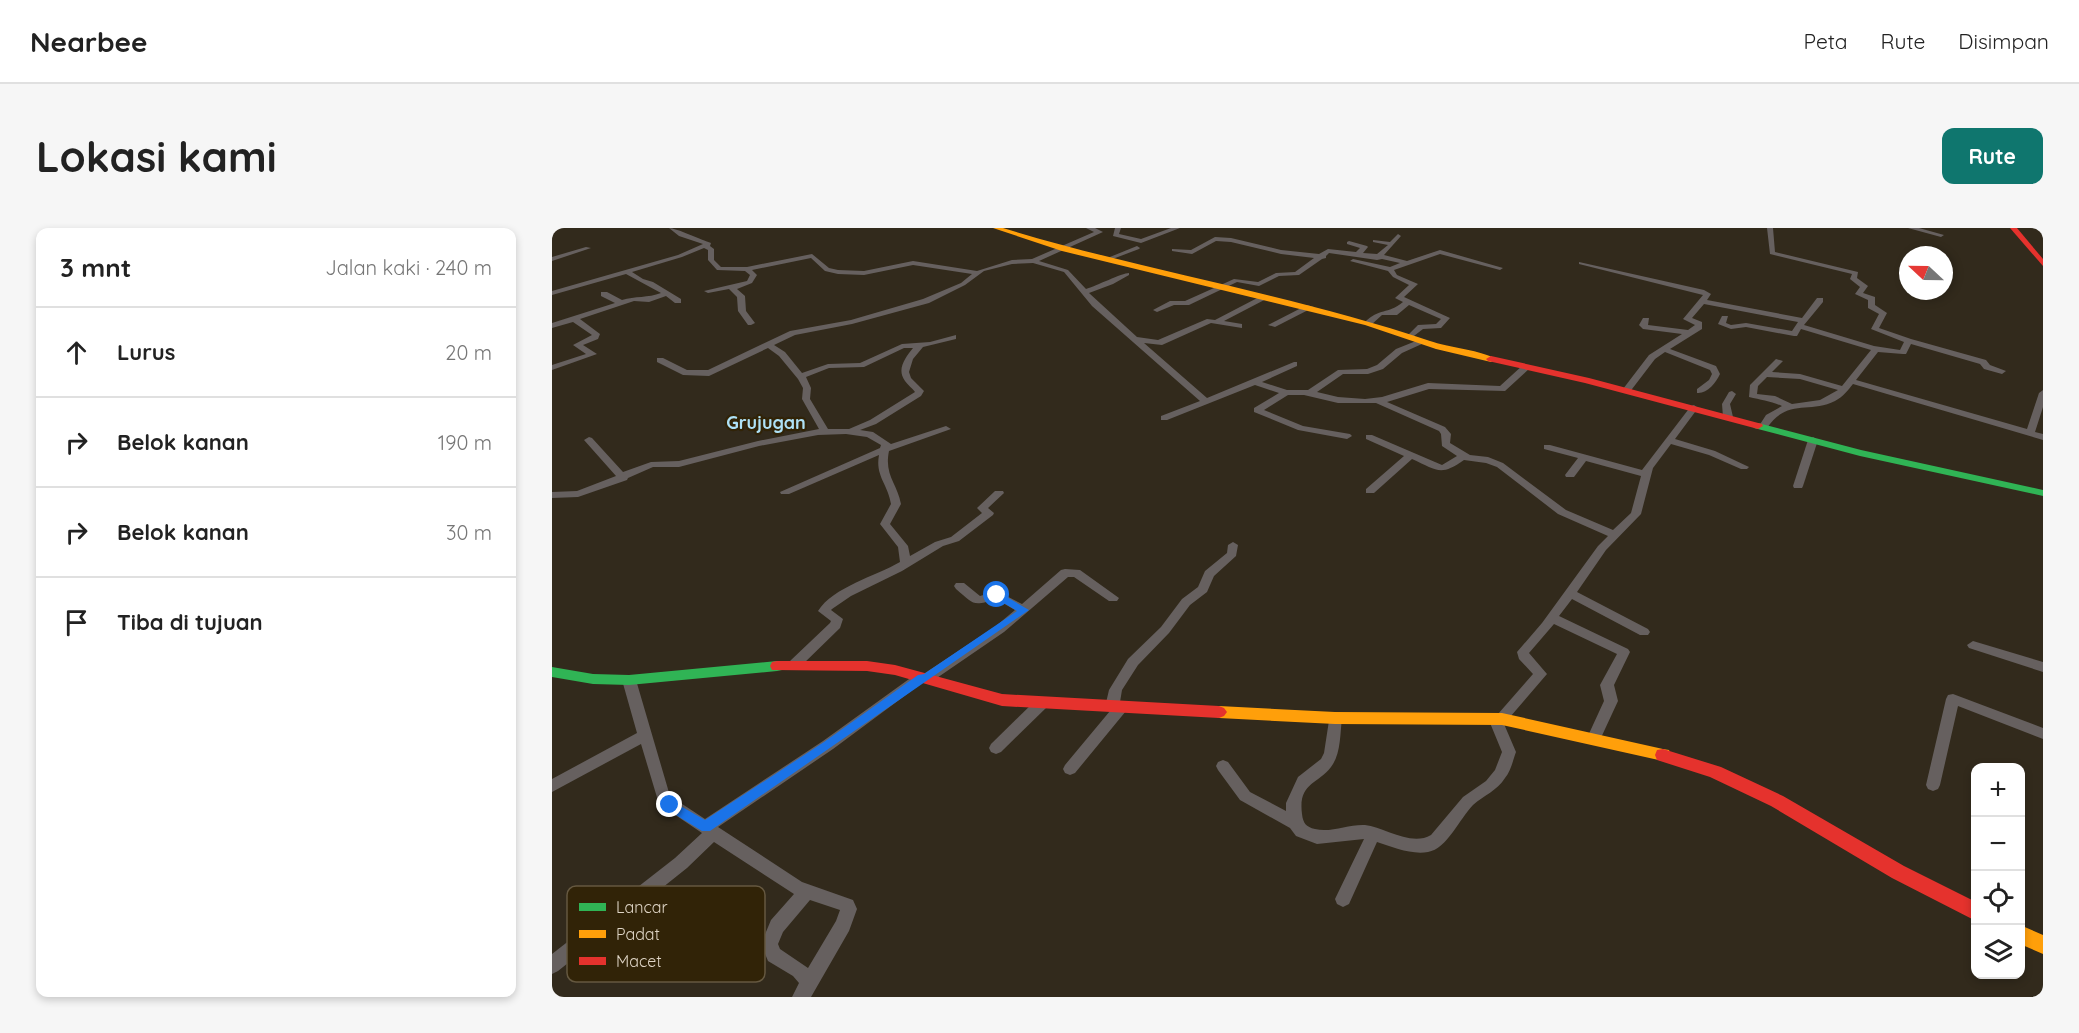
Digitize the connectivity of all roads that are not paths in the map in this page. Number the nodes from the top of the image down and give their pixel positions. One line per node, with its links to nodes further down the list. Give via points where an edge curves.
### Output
1 (672, 228): 18 (street, via 709,243)
2 (996, 228): 21 (main road)
3 (1089, 228): 21 (street, via 1100,232)
4 (1118, 228): 5 (street, via 1115,235 1141,241)
5 (1177, 228)
6 (1770, 228): 68 (street, via 1772,253 1856,273 1853,279 1864,286 1859,294 1872,299 1871,306 1883,314 1875,329)
7 (1911, 228): 10 (street)
8 (2013, 228): 30 (main road)
9 (1242, 231): 14 (street)
10 (1921, 231): 11 (street); 13 (street)
11 (1941, 235)
12 (1398, 236): 17 (street)
13 (1911, 239)
14 (1231, 240): 22 (street, via 1215,240 1192,252); 24 (street)
15 (1375, 241): 17 (street)
16 (1349, 243): 23 (street, via 1365,247)
17 (1390, 244): 25 (street)
18 (705, 246): 34 (street, via 710,248 711,260 721,270); 36 (street)
19 (588, 248): 27 (street)
20 (1137, 248): 26 (street)
21 (1065, 249): 26 (main road); 28 (street)
22 (1174, 250)
23 (1358, 254): 24 (street, via 1329,251); 25 (street)
24 (1320, 256): 31 (street); 40 (street, via 1297,274 1278,274 1259,284 1238,280)
25 (1379, 256): 31 (street); 32 (street)
26 (1108, 259): 40 (main road)
27 (552, 260)
28 (1033, 261): 37 (street, via 1012,262); 42 (street, via 1063,268)
29 (1581, 263): 49 (street, via 1707,294)
30 (2043, 263)
31 (1369, 264): 35 (street)
32 (1407, 264): 33 (street, via 1440,252); 35 (street)
33 (1500, 268)
34 (747, 269): 37 (street, via 813,256 827,270 838,272 864,273 913,263); 39 (street, via 754,278)
35 (1390, 269): 51 (street, via 1390,273 1414,284 1398,296)
36 (626, 271): 43 (street); 45 (street)
37 (977, 274): 71 (street, via 926,301 852,322 803,329)
38 (1127, 274): 42 (street)
39 (733, 286): 41 (street); 58 (street, via 741,296 742,312)
40 (1222, 286): 46 (main road); 53 (street, via 1186,303 1173,303)
41 (708, 291)
42 (1084, 292): 66 (street)
43 (552, 293)
44 (604, 294): 50 (street)
45 (666, 294): 48 (street); 50 (street)
46 (1266, 297): 52 (main road); 57 (street)
47 (1820, 300): 63 (street)
48 (678, 301)
49 (1702, 301): 63 (street); 64 (street, via 1687,319 1700,325)
50 (621, 303): 55 (street)
51 (1407, 303): 59 (street, via 1394,313 1380,313); 67 (street, via 1446,318 1438,326 1421,327)
52 (1310, 308): 59 (main road); 60 (street)
53 (1157, 310)
54 (1725, 318): 63 (street, via 1724,326)
55 (574, 319): 61 (street); 78 (street, via 597,335 577,345 593,354)
56 (1646, 320): 64 (street, via 1644,327)
57 (1218, 321): 62 (street); 66 (street, via 1206,321 1159,344)
58 (751, 323)
59 (1368, 323): 67 (main road)
60 (1272, 325)
61 (552, 326)
62 (1239, 326)
63 (1799, 327): 69 (street); 72 (street, via 1821,329)
64 (1691, 333): 73 (street)
65 (953, 337): 70 (street)
66 (1135, 339): 91 (street)
67 (1415, 339): 77 (main road); 88 (street, via 1380,367 1341,372)
68 (1908, 341): 72 (street, via 1901,353); 79 (street)
69 (1788, 343)
70 (921, 344): 81 (street, via 902,346 861,365 828,366); 99 (street, via 905,371 920,391 918,394 873,422)
71 (769, 345): 74 (street, via 706,374 686,373); 81 (street)
72 (1878, 348): 82 (street)
73 (1663, 349): 85 (street, via 1647,362); 86 (street, via 1713,368 1715,378)
74 (660, 360)
75 (1779, 361): 80 (street)
76 (1294, 364): 83 (street)
77 (1526, 367): 85 (main road); 92 (street, via 1502,389 1428,386)
78 (552, 368)
79 (2002, 371)
80 (1765, 374): 84 (street, via 1800,377); 93 (street, via 1754,385 1752,395)
81 (801, 376): 100 (street, via 807,388 806,399)
82 (1851, 381): 84 (street); 101 (street)
83 (1255, 382): 87 (street); 91 (street)
84 (1844, 390): 93 (street, via 1828,401)
85 (1626, 391): 94 (main road)
86 (1700, 391)
87 (1286, 393): 88 (street); 102 (street, via 1257,410 1301,428)
88 (1310, 393): 92 (street, via 1338,400)
89 (2043, 393): 101 (street)
90 (1732, 394): 95 (street, via 1726,404)
91 (1206, 402): 96 (street)
92 (1378, 402): 111 (street, via 1442,429 1446,446)
93 (1790, 406): 97 (street, via 1771,416)
94 (1694, 408): 95 (main road); 106 (street)
95 (1728, 417): 97 (main road)
96 (1164, 418)
97 (1764, 426): 107 (main road)
98 (946, 429): 109 (street)
99 (852, 430): 100 (street); 109 (street, via 880,438 886,444)
100 (824, 431): 116 (street, via 683,464 658,463)
101 (2030, 433): 104 (street)
102 (1347, 436)
103 (1369, 437): 110 (street)
104 (2043, 437)
105 (590, 440): 116 (street)
106 (1669, 440): 113 (street); 114 (street)
107 (1813, 440): 117 (street); 121 (main road)
108 (1548, 447): 112 (street)
109 (885, 450): 119 (street); 125 (street, via 882,475 896,499 885,524 903,546)
110 (1408, 456): 111 (street, via 1444,468); 118 (street)
111 (1463, 456): 123 (street, via 1500,465 1562,512)
112 (1584, 456): 114 (street); 115 (street)
113 (1744, 467)
114 (1645, 474): 123 (street, via 1636,514)
115 (1570, 475)
116 (623, 477): 122 (street, via 578,495)
117 (1798, 486)
118 (1370, 491)
119 (785, 492)
120 (999, 493): 125 (street, via 982,507 989,513 959,537)
121 (2043, 493)
122 (552, 495)
123 (1614, 536): 127 (street)
124 (1233, 545): 139 (street, via 1232,554 1209,574 1203,589 1186,602 1165,630 1132,662 1116,690)
125 (906, 564): 133 (street, via 826,606 824,611 838,622)
126 (960, 586): 129 (street, via 978,601 997,595)
127 (1570, 593): 130 (street); 131 (street)
128 (1113, 598): 129 (street, via 1069,572)
129 (1024, 610): 136 (street)
130 (1552, 618): 141 (street, via 1522,654 1541,674); 144 (street, via 1624,651 1607,685 1611,701)
131 (1644, 632)
132 (1972, 645): 134 (street)
133 (795, 664): 136 (main road, via 867,666); 137 (main road)
134 (2043, 668)
135 (552, 672): 137 (main road)
136 (924, 678): 138 (main road, via 994,699); 151 (street, via 730,808)
137 (630, 680): 143 (street)
138 (1041, 703): 139 (main road); 145 (street)
139 (1117, 707): 140 (main road); 147 (street)
140 (1335, 718): 141 (main road); 150 (street, via 1331,753 1326,763 1303,781 1293,803)
141 (1498, 718): 144 (main road); 152 (street, via 1499,731 1509,752 1501,773 1468,801 1436,840 1419,846)
142 (2043, 734): 148 (street, via 1953,699)
143 (645, 735): 149 (street); 151 (street, via 664,800)
144 (1594, 738): 156 (main road, via 1677,758 1745,785)
145 (996, 748)
146 (1223, 766): 150 (street, via 1245,796)
147 (1071, 769)
148 (1933, 785)
149 (552, 786)
150 (1295, 823): 152 (street, via 1301,831 1317,837)
151 (710, 830): 153 (street, via 681,863); 154 (street)
152 (1374, 833): 155 (street)
153 (652, 886)
154 (807, 892): 161 (street, via 777,926 769,944 774,955 798,970); 161 (street, via 843,902 849,909)
155 (1343, 899)
156 (1971, 909)
157 (2025, 936): 158 (main road)
158 (2043, 945)
159 (567, 953): 160 (street)
160 (552, 965)
161 (806, 990)

